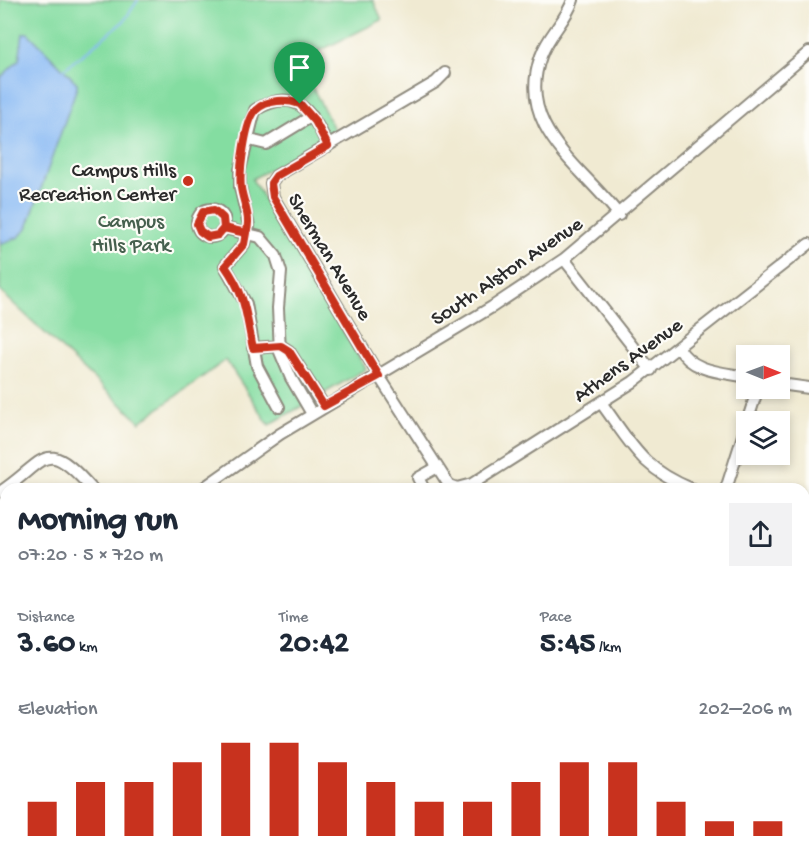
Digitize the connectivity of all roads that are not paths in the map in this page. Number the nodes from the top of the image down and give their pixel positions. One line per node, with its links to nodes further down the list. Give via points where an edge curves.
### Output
1 (573, 0): 7 (street, via 541,56 535,78 535,101 542,123 554,141)
2 (809, 52): 7 (street, South Alston Avenue)
3 (445, 73): 6 (street, Sherman Avenue)
4 (312, 116): 5 (street, via 266,144); 5 (street, via 291,100 265,105 255,110); 6 (street)
5 (246, 139): 9 (street, via 240,171 249,226)
6 (328, 146): 17 (street, Sherman Avenue, via 276,176 271,183 273,197)
7 (619, 215): 11 (street, South Alston Avenue)
8 (224, 228): 9 (street)
9 (246, 233): 12 (street, via 260,237 269,246 281,273); 13 (street, via 244,244 225,266 246,304)
10 (809, 244): 14 (street, Athens Avenue)
11 (564, 259): 15 (street); 17 (street, South Alston Avenue)
12 (281, 346): 13 (street); 21 (street, via 289,351); 23 (street, via 291,378)
13 (253, 348): 22 (street, via 257,366)
14 (680, 348): 15 (street, Athens Avenue); 16 (street, via 695,366)
15 (651, 370): 20 (street, Athens Avenue)
16 (736, 375)
17 (379, 376): 21 (street, South Alston Avenue); 25 (street, Sherman Avenue)
18 (790, 385): 19 (street)
19 (809, 388)
20 (602, 404): 31 (street, Athens Avenue); 32 (street, via 648,465)
21 (324, 406): 23 (street, South Alston Avenue)
22 (279, 407)
23 (312, 414): 29 (street, South Alston Avenue)
24 (736, 457): 33 (street)
25 (436, 468): 26 (street, Sherman Avenue); 30 (street, via 417,478)
26 (446, 482)
27 (11, 483): 28 (street, via 36,462 50,457 69,464)
28 (86, 483)
29 (211, 483)
30 (420, 483)
31 (474, 483)
32 (676, 483)
33 (728, 483)

